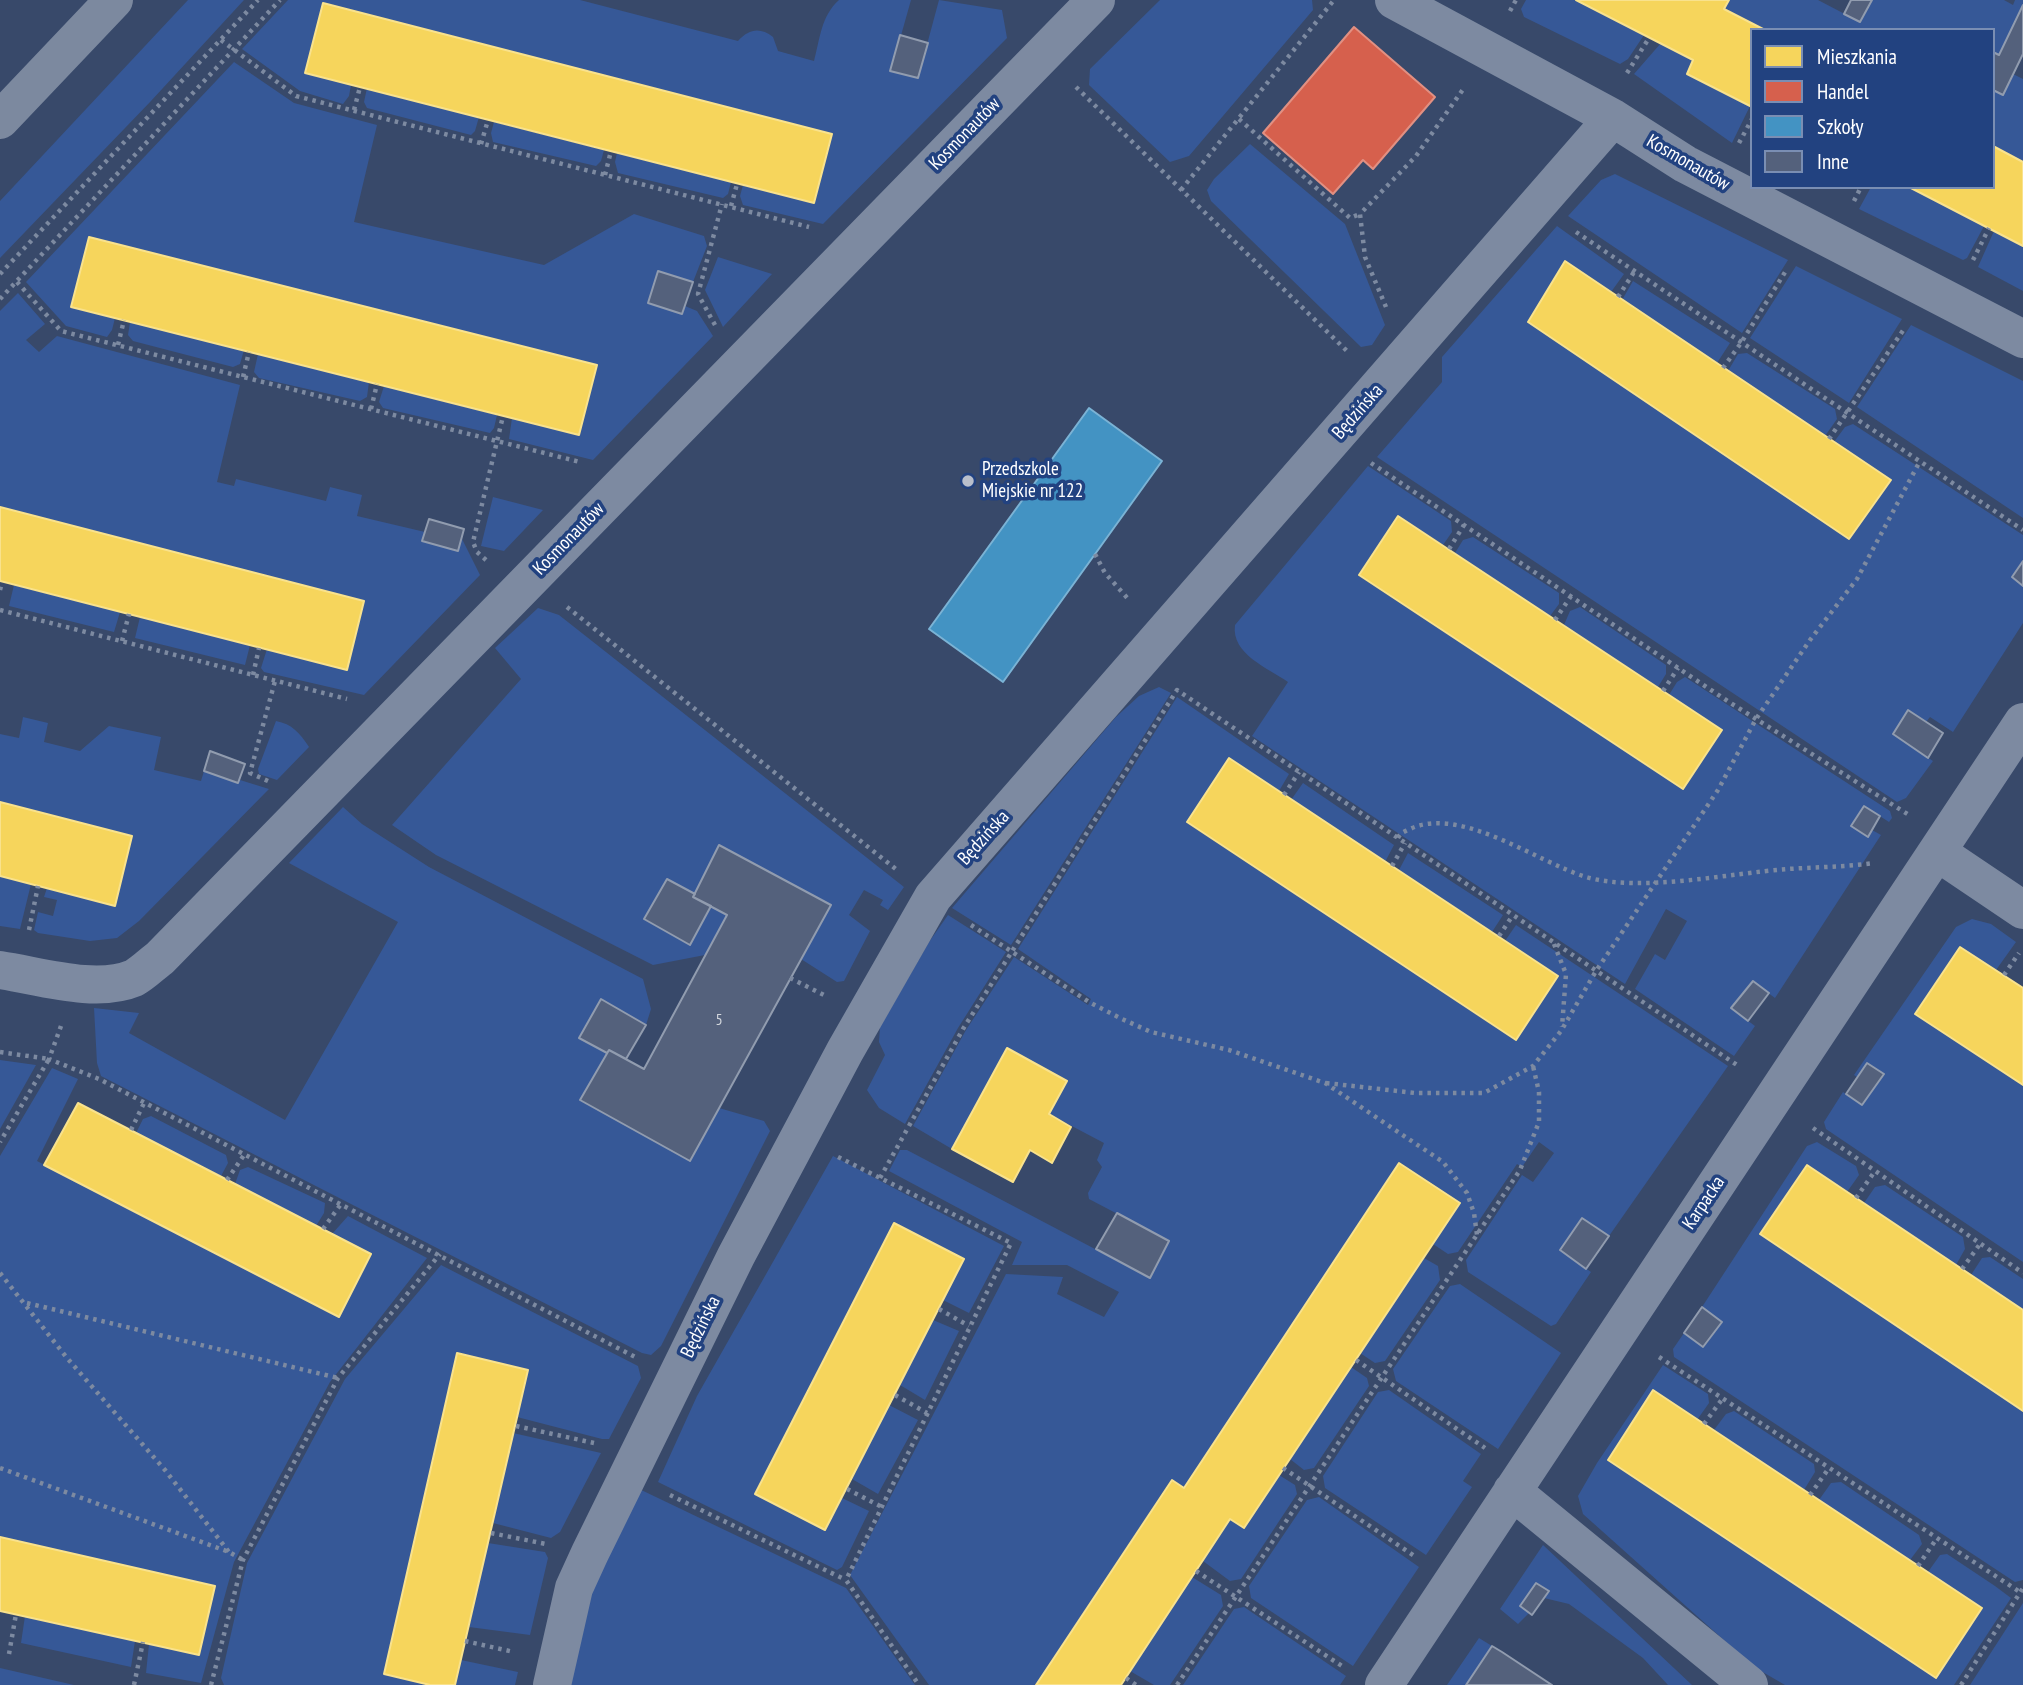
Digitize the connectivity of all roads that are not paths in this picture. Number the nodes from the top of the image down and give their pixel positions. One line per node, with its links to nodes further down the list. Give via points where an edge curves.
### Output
1 (114, 0): 5 (main road)
2 (1096, 0): 10 (street, Kosmonautów, via 160,958 137,976 117,984)
3 (1394, 0): 4 (street, Kosmonautów)
4 (1613, 118): 6 (street, Kosmonautów, via 1685,164); 12 (street, Będzińska, via 933,897 736,1256 628,1474 574,1588)
5 (0, 120)
6 (2023, 339)
7 (2023, 722): 8 (street, Karpacka)
8 (1937, 852): 9 (street); 11 (street, Karpacka)
9 (2023, 910)
10 (0, 970)
11 (1518, 1484): 13 (street, Karpacka); 14 (street)
12 (552, 1685)
13 (1384, 1685)
14 (1749, 1685)

